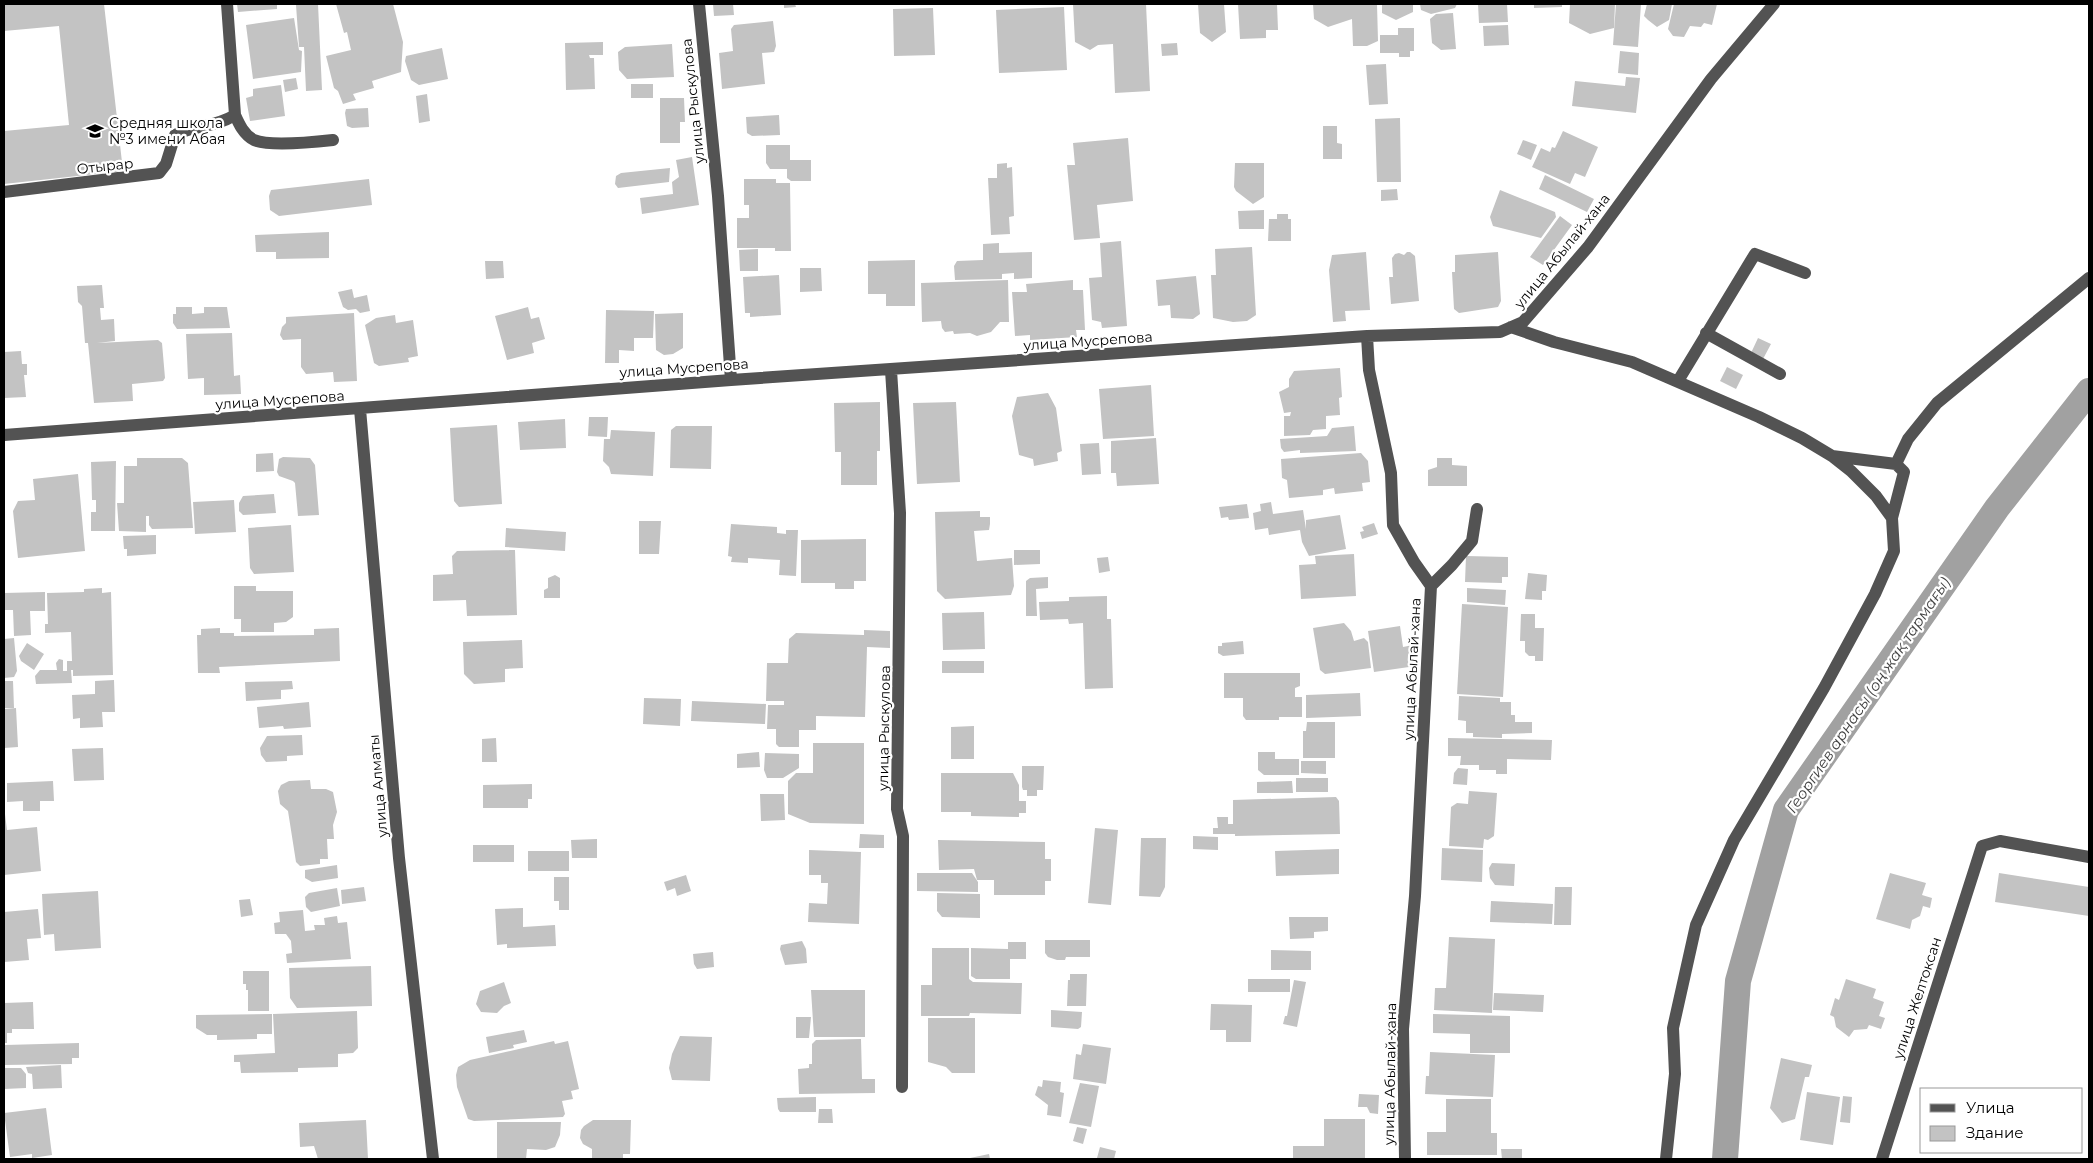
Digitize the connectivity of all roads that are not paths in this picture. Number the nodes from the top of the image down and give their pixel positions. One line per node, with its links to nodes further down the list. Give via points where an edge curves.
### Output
1 (227, 4): 4 (street)
2 (699, 4): 14 (street, улица Рыскулова, via 718,196)
3 (1774, 4): 9 (street, улица Абылай-хана, via 1711,79 1588,248 1524,322)
4 (235, 115): 5 (street, via 241,128 254,140 293,144); 6 (street, Отырар, via 222,123 182,131 175,136 160,173)
5 (333, 140)
6 (4, 192)
7 (1805, 273): 10 (street, via 1755,254)
8 (2089, 278): 19 (street, via 1937,403 1908,439)
9 (1511, 327): 11 (street, улица Абылай-хана, via 1500,332); 15 (street, via 1632,362)
10 (1706, 333): 13 (street); 15 (street)
11 (1367, 336): 12 (street, улица Мусрепова); 22 (street, улица Абылай-хана, via 1369,370 1391,473 1393,525)
12 (891, 370): 14 (street, улица Мусрепова); 24 (street, улица Рыскулова, via 900,513 897,809 903,836)
13 (1780, 374)
14 (731, 380): 16 (street, улица Мусрепова)
15 (1678, 381): 18 (street, via 1802,438)
16 (360, 409): 17 (street, улица Мусрепова); 25 (street, улица Алматы, via 399,858)
17 (4, 435)
18 (1832, 456): 19 (street); 21 (street, via 1876,496)
19 (1896, 464): 21 (street, via 1904,472)
20 (1477, 509): 22 (street, via 1472,541)
21 (1892, 518): 27 (street, via 1894,551 1875,594 1734,840 1696,924 1673,1028 1675,1074)
22 (1431, 586): 26 (street, улица Абылай-хана, via 1415,896 1403,1029)
23 (2089, 857): 28 (street, улица Желтоксан, via 2000,841 1982,846)
24 (902, 1087)
25 (434, 1159)
26 (1405, 1159)
27 (1666, 1159)
28 (1882, 1159)

